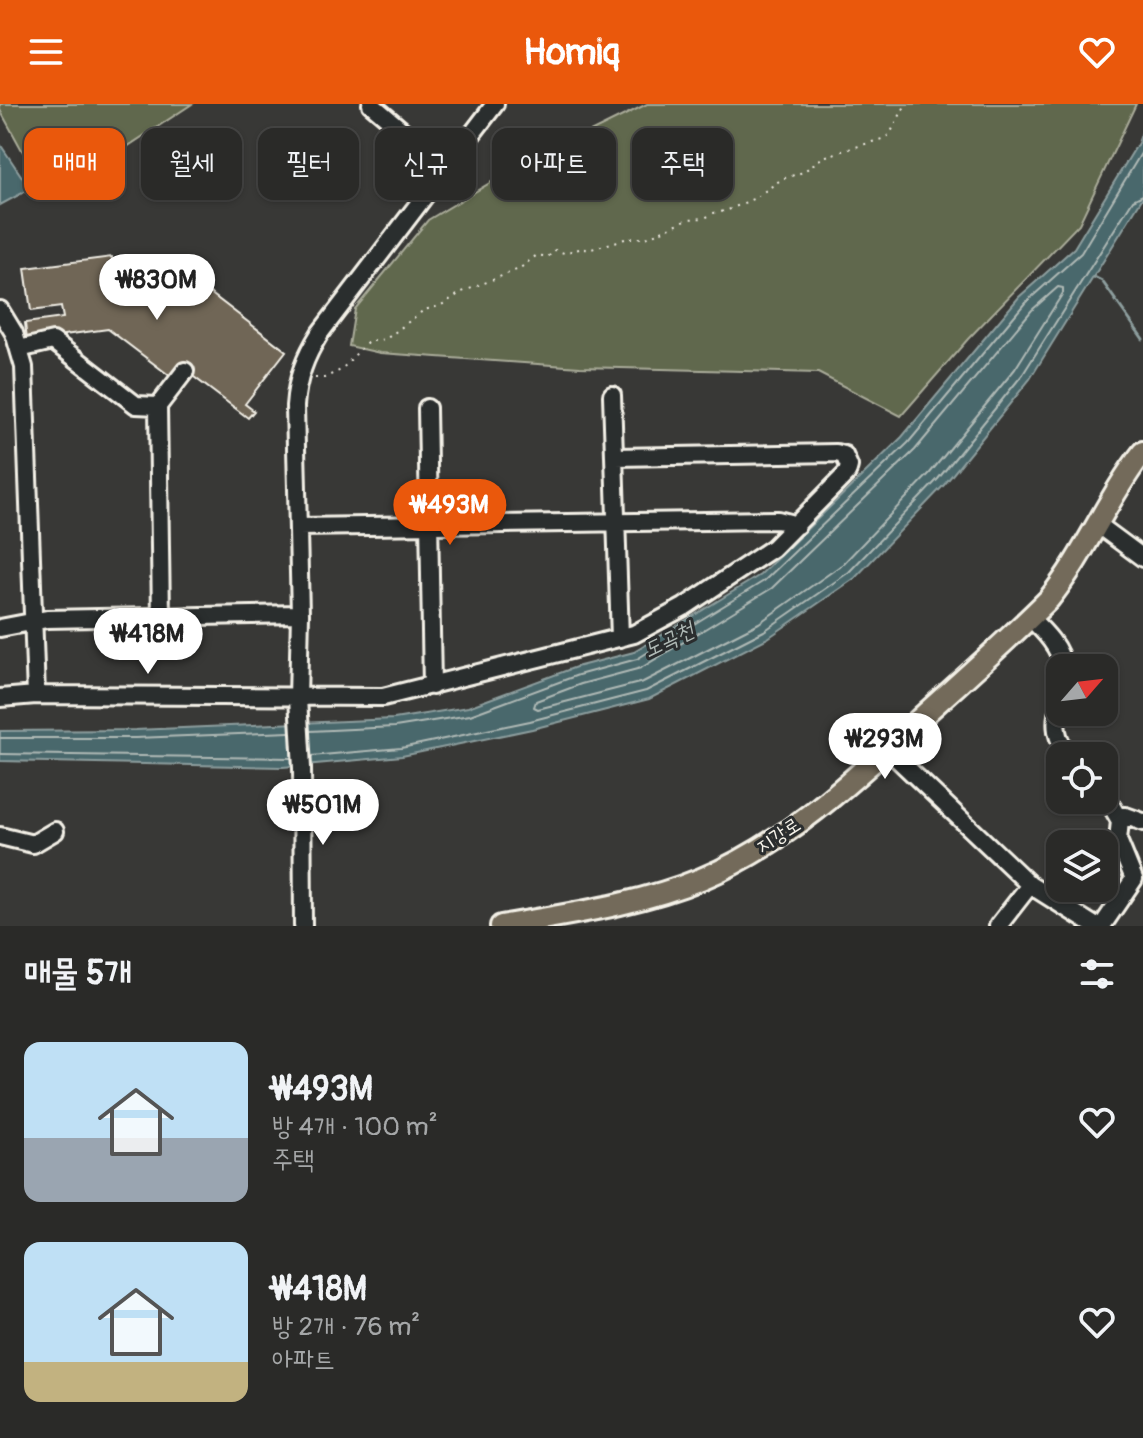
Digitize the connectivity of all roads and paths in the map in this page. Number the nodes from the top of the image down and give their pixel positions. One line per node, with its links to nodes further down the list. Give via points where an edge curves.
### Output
1 (371, 104): 4 (street)
2 (495, 104): 5 (street)
3 (906, 104): 10 (path, via 885,138 823,157 755,198 646,238 537,255 519,269 424,310 386,339 367,342 341,370 324,378)
4 (399, 128)
5 (476, 128)
6 (420, 200): 10 (street, via 320,333)
7 (0, 310): 8 (street)
8 (19, 349): 12 (street, via 53,341 136,405); 25 (street, via 26,398)
9 (185, 371): 12 (street)
10 (298, 377): 20 (street)
11 (612, 395): 15 (street)
12 (158, 406): 23 (street)
13 (427, 408): 18 (street)
14 (1143, 452): 17 (main road, 지강로)
15 (616, 457): 16 (street); 19 (street, via 844,455 847,473)
16 (618, 522): 18 (street); 19 (street, via 778,520); 27 (street)
17 (1097, 524): 21 (street); 24 (main road, 지강로, via 1061,584)
18 (430, 525): 20 (street); 29 (street)
19 (797, 525): 27 (street, via 773,548 684,607)
20 (299, 527): 22 (street)
21 (1143, 558)
22 (300, 614): 23 (street); 32 (street)
23 (161, 617): 25 (street)
24 (1030, 618): 28 (street); 33 (main road, 지강로)
25 (32, 622): 26 (street); 30 (street)
26 (0, 628)
27 (620, 638): 29 (street)
28 (1058, 654)
29 (432, 686): 32 (street)
30 (36, 695): 31 (street); 32 (street)
31 (0, 698)
32 (299, 706): 39 (street)
33 (887, 749): 38 (street); 40 (main road, 지강로, via 800,821 701,879 626,903)
34 (1118, 816): 35 (street); 43 (street, via 1118,840 1134,879)
35 (1143, 822)
36 (55, 831): 37 (street, via 33,844)
37 (0, 836)
38 (1030, 885): 41 (street); 42 (street)
39 (303, 926)
40 (501, 926)
41 (998, 926)
42 (1095, 926)
43 (1102, 926)

